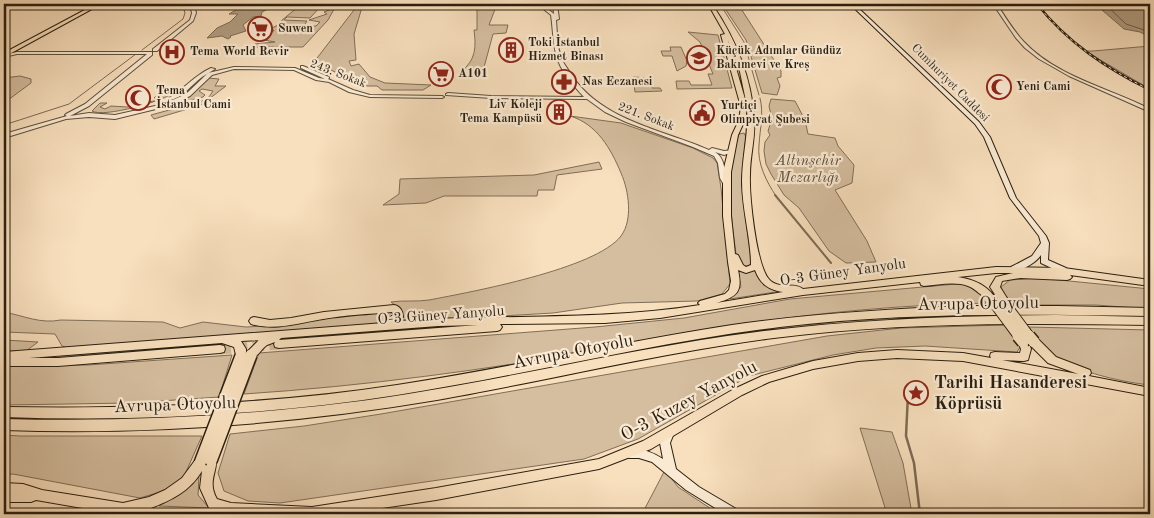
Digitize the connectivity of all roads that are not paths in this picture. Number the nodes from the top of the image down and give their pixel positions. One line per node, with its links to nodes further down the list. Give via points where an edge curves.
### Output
1 (93, 4): 12 (main road)
2 (100, 4): 11 (main road)
3 (192, 4): 13 (street, via 192,20)
4 (196, 4): 13 (street, via 195,21)
5 (705, 4): 18 (main road, via 724,34)
6 (710, 4): 18 (main road, via 732,37)
7 (852, 4): 32 (main road, Cumhuriyet Caddesi, via 977,123 987,136 1013,198)
8 (995, 4): 23 (street, via 1020,39 1038,56 1073,76)
9 (546, 6): 10 (street); 16 (street, 221. Sokak, via 553,15 560,59)
10 (555, 6): 28 (street, 221. Sokak, via 564,59 577,80 601,106 626,119 715,152)
11 (16, 48): 13 (street, via 18,52); 14 (main road)
12 (4, 51)
13 (154, 52): 14 (street, via 17,53); 21 (street); 22 (street)
14 (4, 56)
15 (195, 84): 17 (street, 243. Sokak, via 226,69 288,68 370,96); 17 (street, 243. Sokak, via 200,75 214,68 256,64 305,67 373,95); 24 (street, 243. Sokak, via 166,101 118,113); 26 (street, 243. Sokak, via 184,98 156,107 115,117 71,117)
16 (580, 92): 19 (street); 20 (street, 221. Sokak)
17 (444, 95): 19 (street, 243. Sokak)
18 (745, 95): 28 (main road, via 742,120); 29 (main road, via 751,128)
19 (572, 97): 20 (street, 243. Sokak)
20 (587, 98): 30 (street, 221. Sokak, via 614,116 716,155)
21 (79, 109): 22 (street, via 81,112); 25 (street)
22 (89, 110): 24 (street)
23 (1150, 111)
24 (93, 114): 25 (street, 243. Sokak)
25 (60, 118): 26 (street)
26 (42, 125): 27 (street, 243. Sokak)
27 (4, 136)
28 (731, 151): 29 (main road, via 738,134 744,132 748,135); 30 (main road)
29 (748, 153): 33 (main road, via 746,190)
30 (727, 186): 31 (main road)
31 (730, 238): 33 (main road, via 735,260 742,269 755,268); 42 (main road, via 736,281 733,292)
32 (1045, 243): 34 (main road, via 1035,258); 35 (main road, Cumhuriyet Caddesi, via 1044,261)
33 (755, 253): 39 (main road, via 761,277 776,288)
34 (1014, 269): 35 (main road, O-3 Güney Yanyolu); 37 (main road, O-3 Güney Yanyolu)
35 (1064, 271): 36 (main road, O-3 Güney Yanyolu)
36 (1137, 281): 38 (main road); 55 (main road, bridge, via 1011,276 996,283 997,292 1007,306 1052,360 1078,371)
37 (876, 282): 39 (main road, O-3 Güney Yanyolu); 40 (main road, via 967,277 979,281)
38 (1150, 283)
39 (851, 286): 40 (main road, via 965,281 979,286); 42 (main road, O-3 Güney Yanyolu)
40 (989, 296): 51 (main road, bridge, via 1022,342 1026,354 1019,358 960,352)
41 (1150, 312): 57 (highway, Avrupa Otoyolu, via 953,312 839,317 731,330 448,382 309,402 230,409)
42 (677, 314): 43 (main road)
43 (605, 319): 46 (main road); 49 (main road, O-3 Güney Yanyolu)
44 (254, 321): 46 (main road, via 270,324 391,307 397,310 397,319)
45 (1150, 321): 58 (highway, Avrupa Otoyolu, via 989,321 848,326 717,343 432,396 288,416 207,422)
46 (382, 326): 47 (main road)
47 (346, 328): 48 (main road); 53 (main road, via 277,337 262,342)
48 (179, 341): 52 (main road); 53 (main road, via 236,342)
49 (279, 344)
50 (220, 348): 54 (main road, via 58,362)
51 (897, 354): 56 (main road, O-3 Kuzey Yanyolu, via 995,361); 59 (main road, O-3 Kuzey Yanyolu, via 858,356 789,371 749,386)
52 (4, 356)
53 (246, 356): 61 (main road, bridge)
54 (4, 362)
55 (1150, 388)
56 (1150, 392)
57 (4, 412)
58 (4, 425)
59 (669, 433): 60 (main road, O-3 Kuzey Yanyolu); 62 (main road, via 665,443)
60 (623, 456): 62 (main road, via 637,453); 67 (main road, O-3 Kuzey Yanyolu, via 571,470)
61 (205, 462): 66 (main road, via 172,494); 67 (main road, via 205,488 212,504 231,509)
62 (671, 470): 70 (main road, via 689,487)
63 (4, 488): 65 (main road)
64 (4, 496): 65 (main road)
65 (42, 496): 66 (main road)
66 (124, 511): 68 (main road)
67 (320, 513): 69 (main road, O-3 Kuzey Yanyolu)
68 (152, 514)
69 (304, 514)
70 (734, 514)

